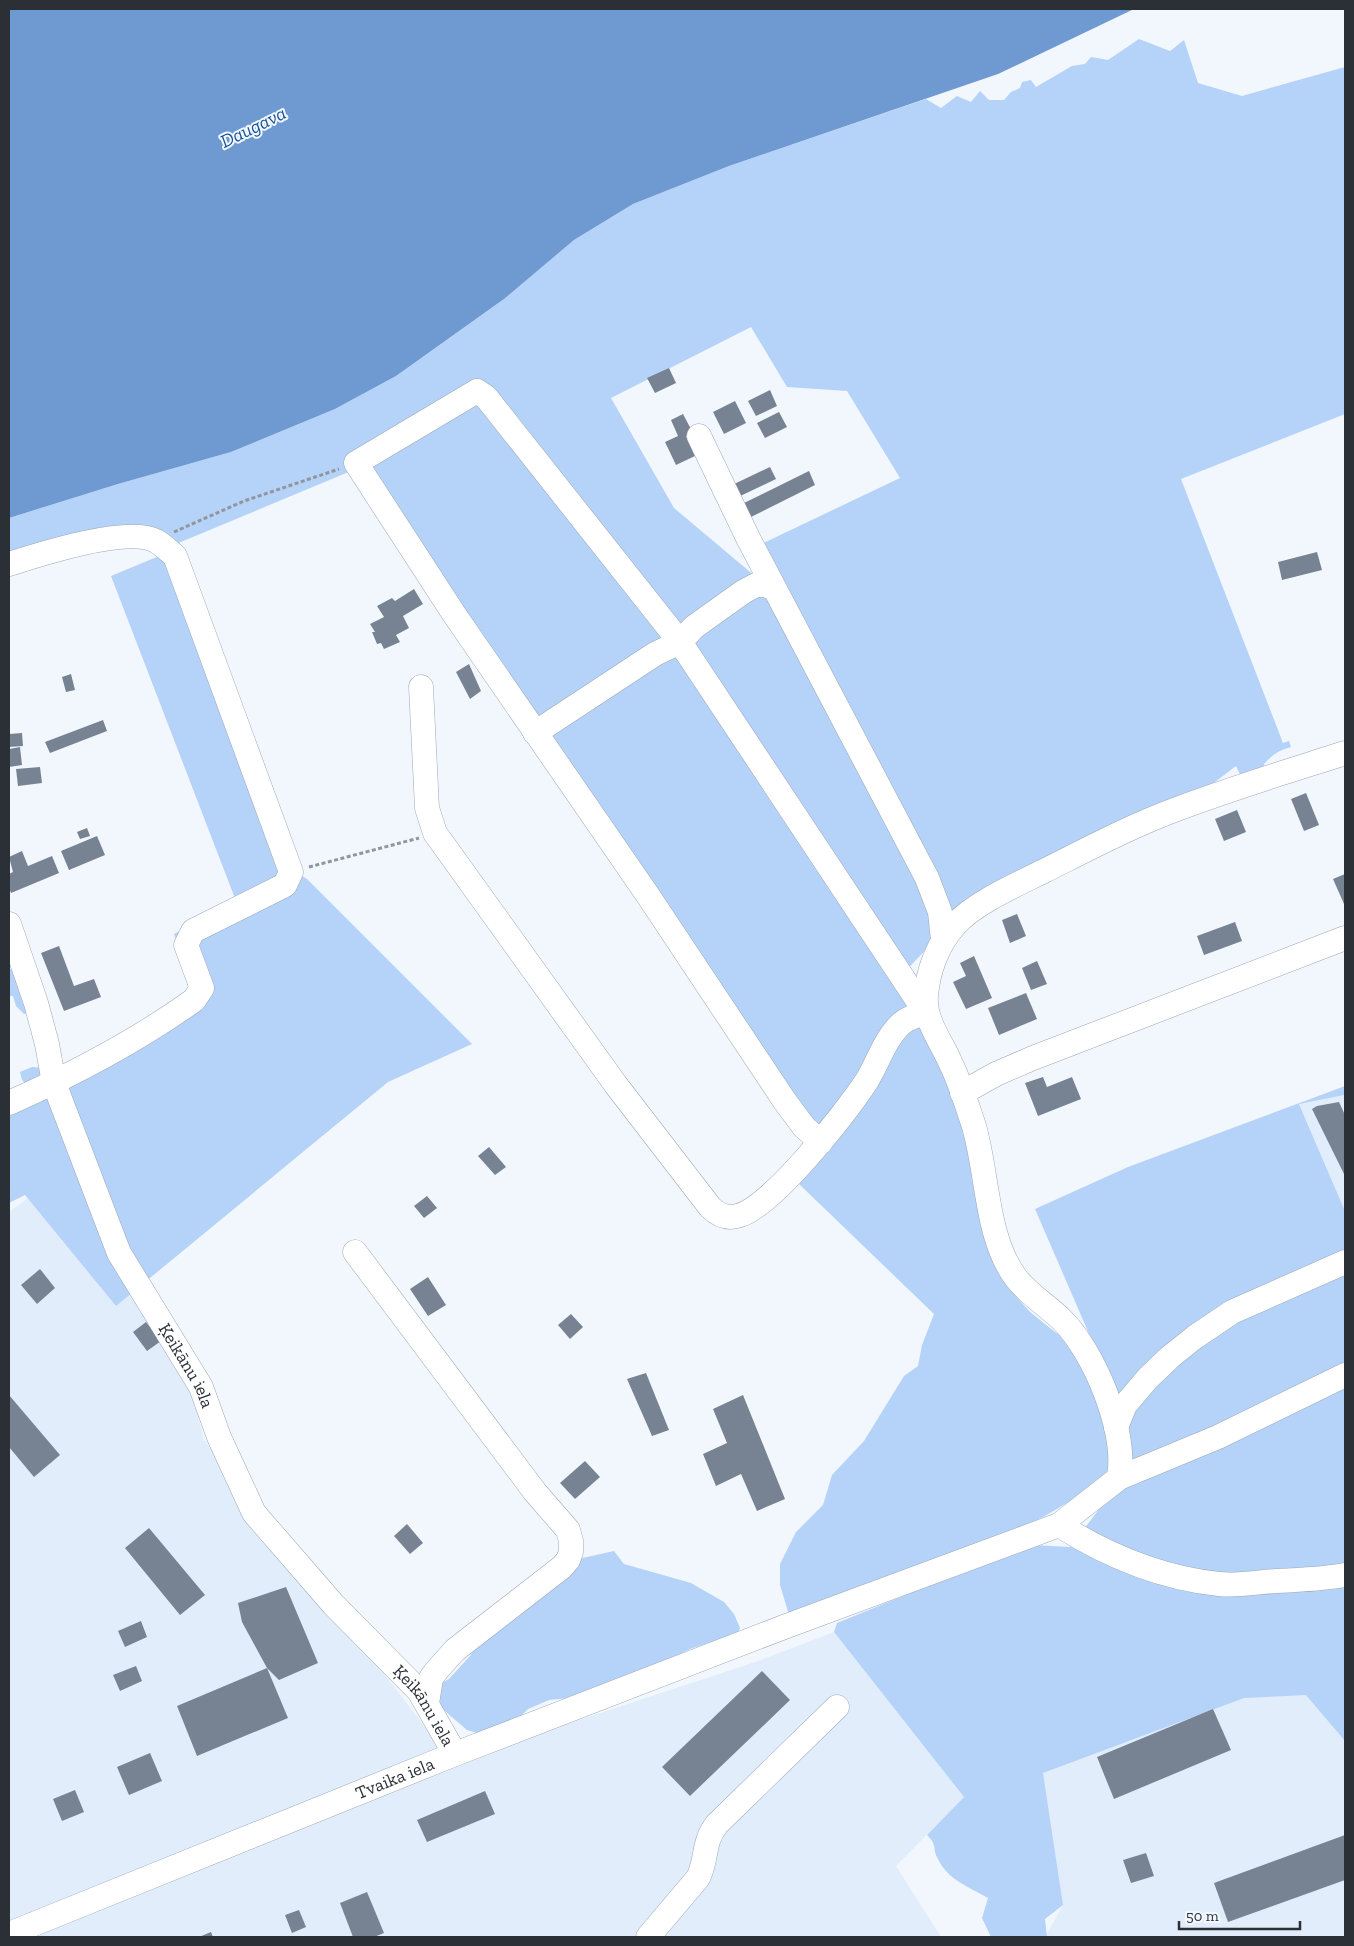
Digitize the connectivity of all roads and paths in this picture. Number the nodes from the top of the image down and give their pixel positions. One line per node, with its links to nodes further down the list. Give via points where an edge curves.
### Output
1 (699, 436): 5 (street)
2 (356, 463): 3 (path, via 244,501); 6 (street, via 478,391); 8 (street)
3 (155, 541): 4 (street, via 130,536 88,542); 11 (street, via 175,556)
4 (9, 564)
5 (774, 589): 6 (street, via 756,585 742,592 694,627); 14 (street, via 927,878 940,912)
6 (680, 642): 8 (street, via 655,654); 15 (street)
7 (421, 687): 10 (street, via 427,808)
8 (535, 733): 19 (street, via 649,896 789,1107)
9 (1345, 753): 14 (street, via 1175,810 1104,841 976,908 956,923)
10 (436, 833): 11 (path); 19 (street, via 616,1084 716,1212 737,1217 750,1211 803,1163)
11 (291, 872): 16 (street, via 285,885 193,931 186,946 202,988 194,1000 113,1052)
12 (9, 924): 16 (street, Ķeikānu iela, via 36,1003)
13 (1345, 938): 17 (street, via 1033,1058)
14 (943, 940): 15 (street, via 928,982)
15 (926, 1013): 17 (street); 19 (street, via 903,1022 892,1034 865,1083)
16 (54, 1083): 18 (street); 27 (street, Ķeikānu iela, via 119,1253 201,1387 219,1437 254,1513 333,1604)
17 (962, 1093): 23 (street, via 974,1126 1003,1257 1033,1297 1061,1319 1079,1340 1098,1376)
18 (9, 1103)
19 (821, 1142)
20 (355, 1252): 27 (street, via 535,1492 568,1530 571,1541 571,1552 562,1567 481,1628 437,1670 429,1686)
21 (1345, 1262): 23 (street, via 1232,1312 1195,1337 1148,1378 1125,1405)
22 (1345, 1375): 24 (street, Tvaika iela, via 1218,1436)
23 (1116, 1427): 24 (street, via 1120,1448)
24 (1119, 1478): 25 (street, Tvaika iela)
25 (1059, 1525): 26 (street, via 1117,1558 1163,1573 1220,1584); 29 (street, Tvaika iela)
26 (1345, 1576)
27 (427, 1703): 29 (street, Ķeikānu iela)
28 (837, 1707): 31 (street, via 717,1824 707,1839 703,1869 698,1878)
29 (455, 1754): 30 (street, Tvaika iela)
30 (9, 1934)
31 (648, 1937)

